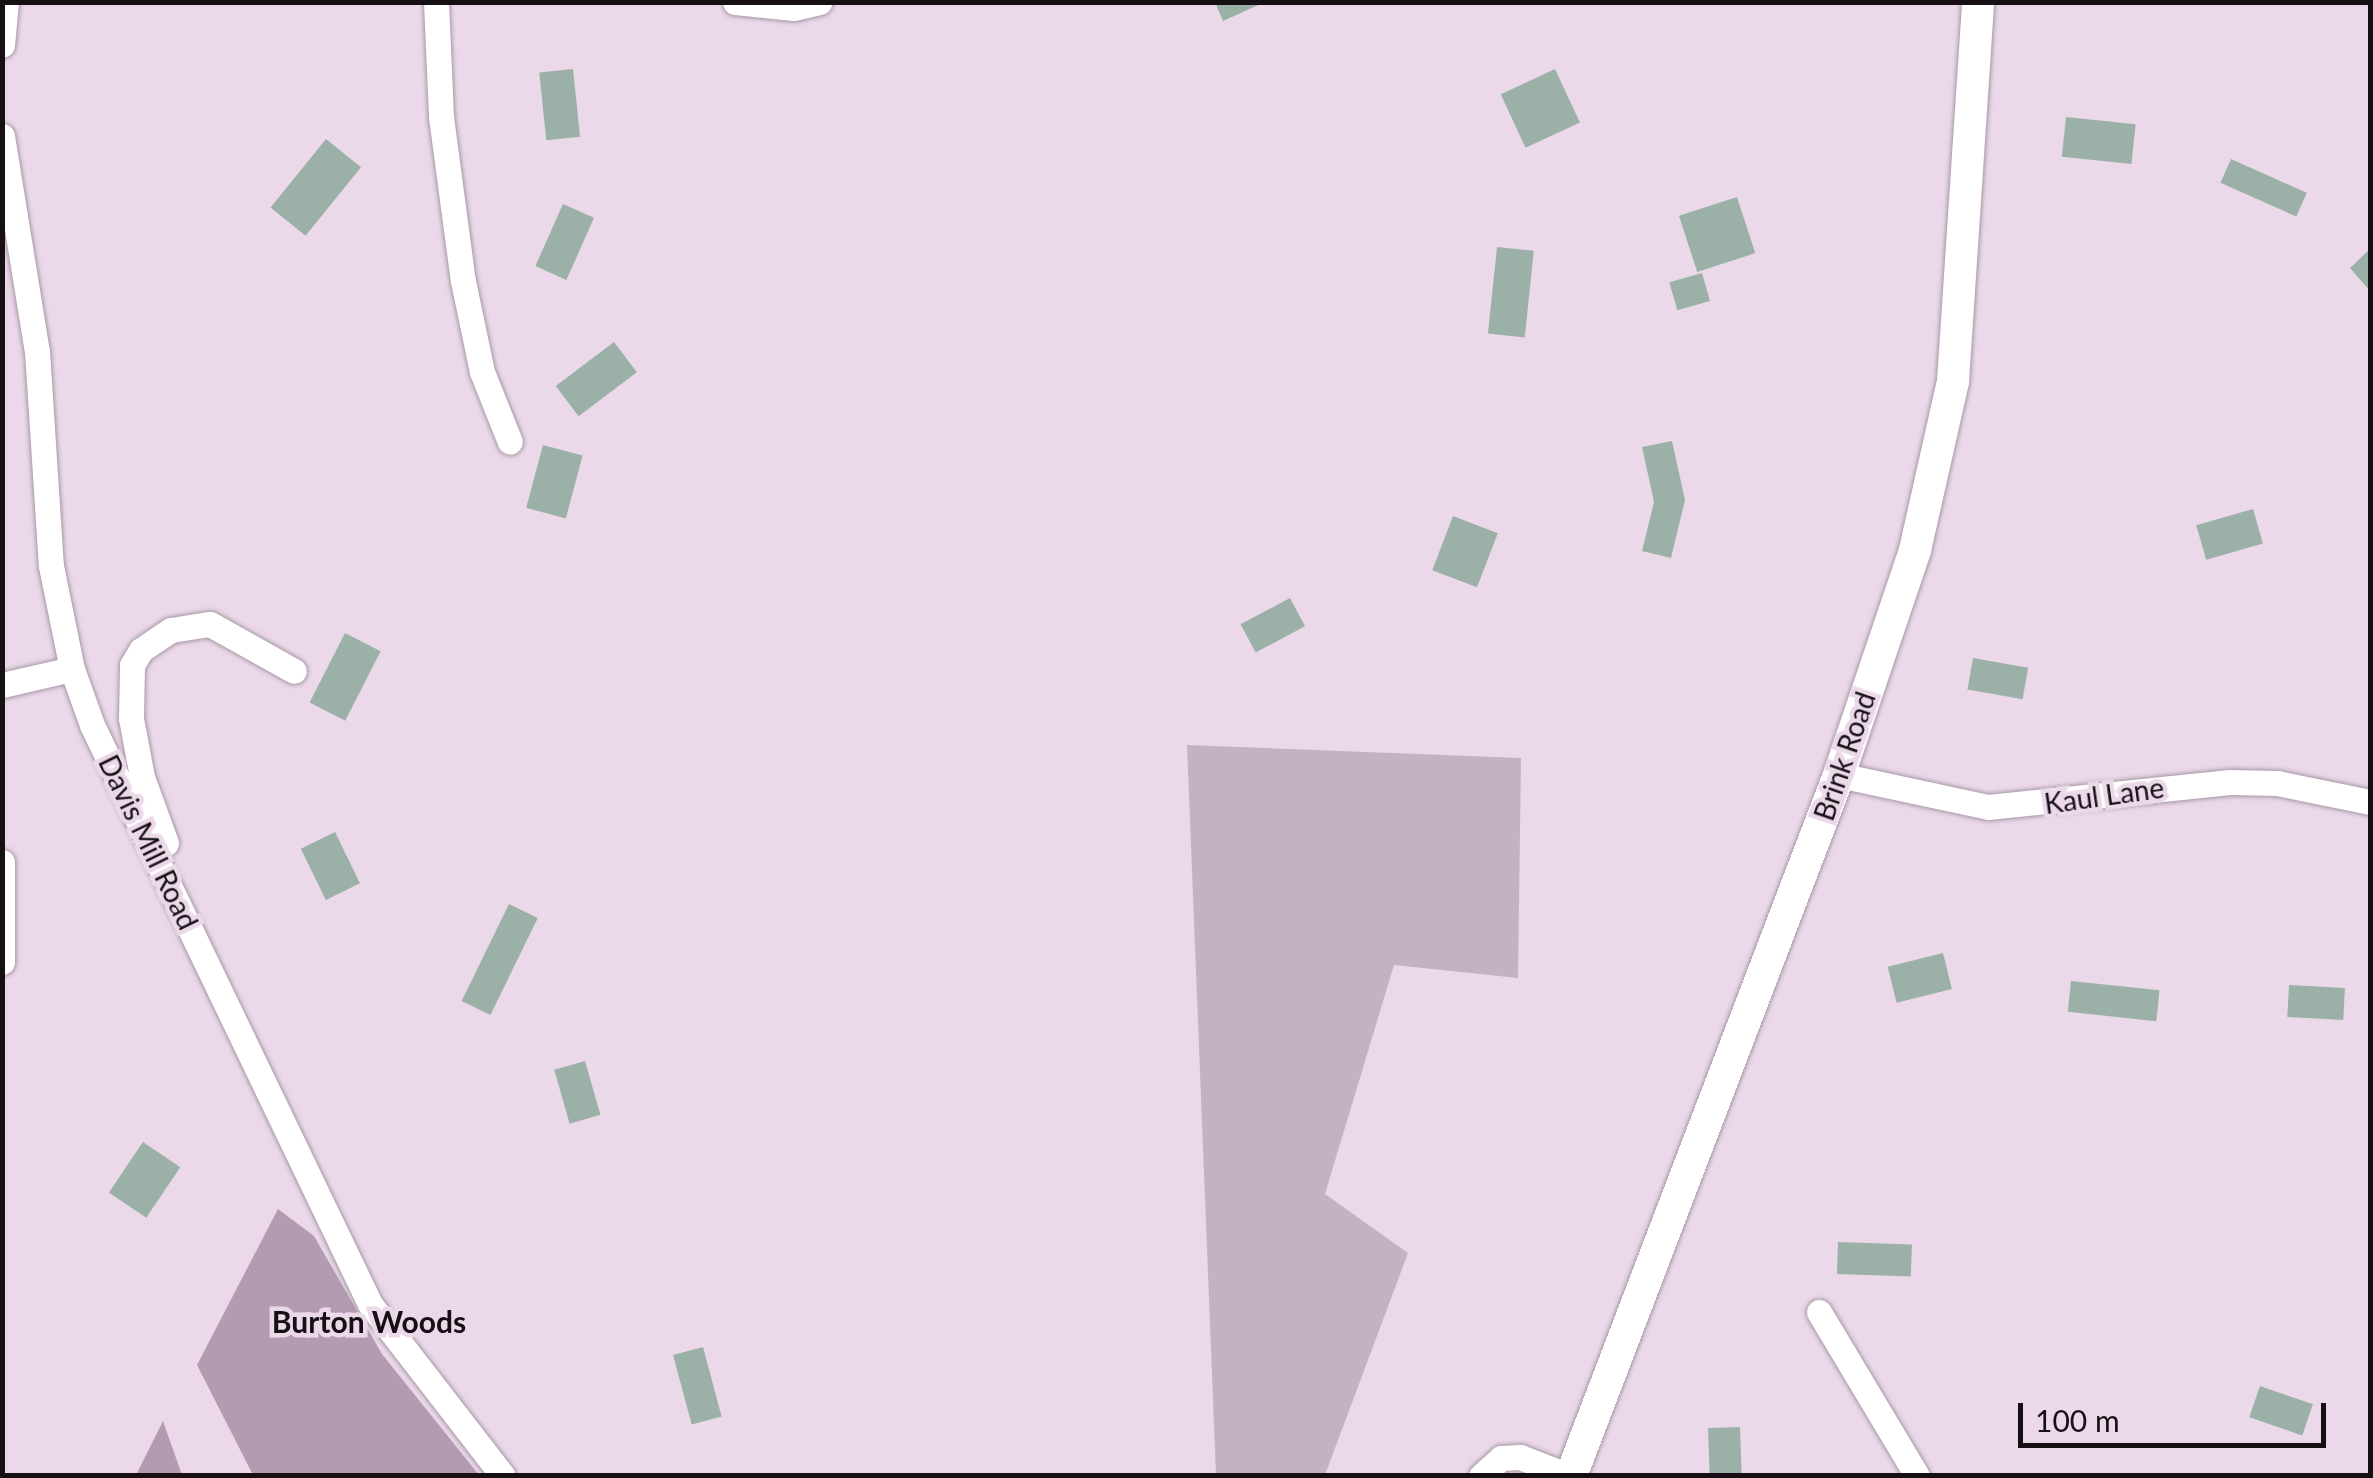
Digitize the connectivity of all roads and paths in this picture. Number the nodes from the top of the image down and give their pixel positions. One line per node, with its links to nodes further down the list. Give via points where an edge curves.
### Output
1 (6, 2): 6 (street)
2 (436, 2): 8 (street, via 441,117 463,280 482,372)
3 (735, 2): 4 (street, via 794,8)
4 (819, 2)
5 (1978, 2): 12 (main road, Brink Road, via 1953,381 1914,550)
6 (2, 45)
7 (2, 136): 9 (street, Davis Mill Road, via 37,350 42,501)
8 (510, 442)
9 (72, 669): 11 (street); 14 (street, Davis Mill Road)
10 (294, 671): 14 (street, via 210,624 172,630 141,650 132,664 131,718 142,777 166,844)
11 (2, 686)
12 (1839, 775): 13 (street, Kaul Lane, via 1988,807 2230,782); 20 (main road, Brink Road)
13 (2370, 802)
14 (154, 850): 18 (street, Davis Mill Road, via 370,1304)
15 (2, 862): 16 (street)
16 (2, 962)
17 (1820, 1312): 21 (street)
18 (503, 1476)
19 (1480, 1476): 20 (street, via 1502,1458 1520,1457)
20 (1570, 1476)
21 (1917, 1476)

